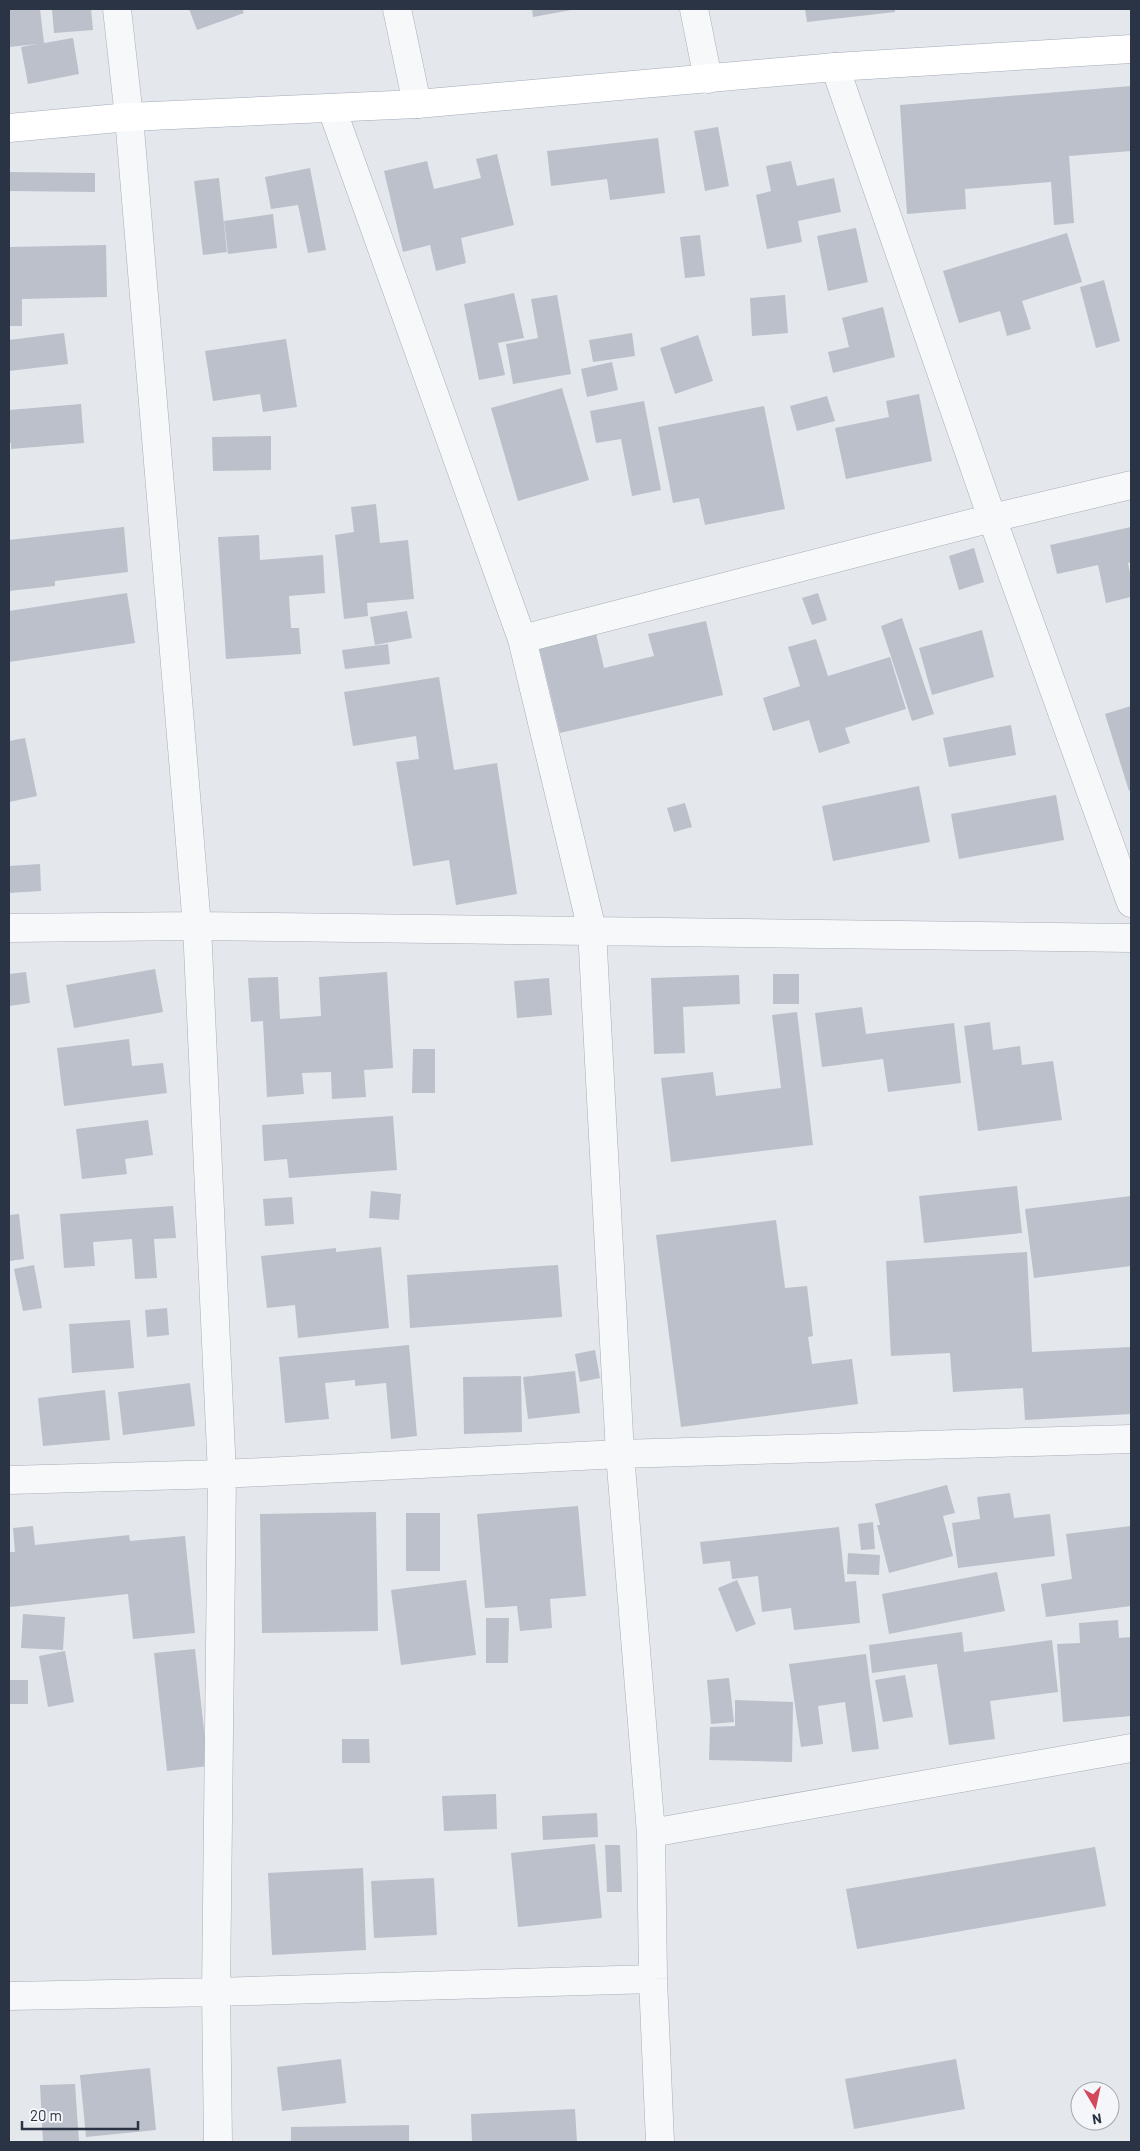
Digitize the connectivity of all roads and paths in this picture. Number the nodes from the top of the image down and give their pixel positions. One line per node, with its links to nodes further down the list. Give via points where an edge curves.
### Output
1 (117, 9): 9 (street)
2 (397, 9): 7 (street)
3 (694, 9): 6 (street)
4 (1131, 49): 5 (main road)
5 (835, 67): 6 (main road); 12 (street)
6 (708, 79): 7 (main road)
7 (417, 104): 8 (main road)
8 (332, 109): 9 (main road); 13 (street)
9 (129, 117): 10 (main road); 15 (street)
10 (9, 128)
11 (1131, 485): 12 (street)
12 (992, 518): 13 (street); 14 (street)
13 (522, 640): 17 (street)
14 (1131, 903)
15 (197, 926): 16 (street); 17 (street); 21 (street)
16 (9, 928)
17 (592, 930): 18 (street); 20 (street)
18 (1131, 938)
19 (1131, 1439): 20 (street)
20 (620, 1454): 21 (street); 24 (street)
21 (222, 1474): 22 (street); 26 (street)
22 (9, 1480)
23 (1131, 1748): 24 (street)
24 (651, 1833): 25 (street)
25 (653, 1979): 26 (street); 29 (street)
26 (216, 1992): 27 (street); 28 (street)
27 (9, 1996)
28 (218, 2142)
29 (660, 2142)

